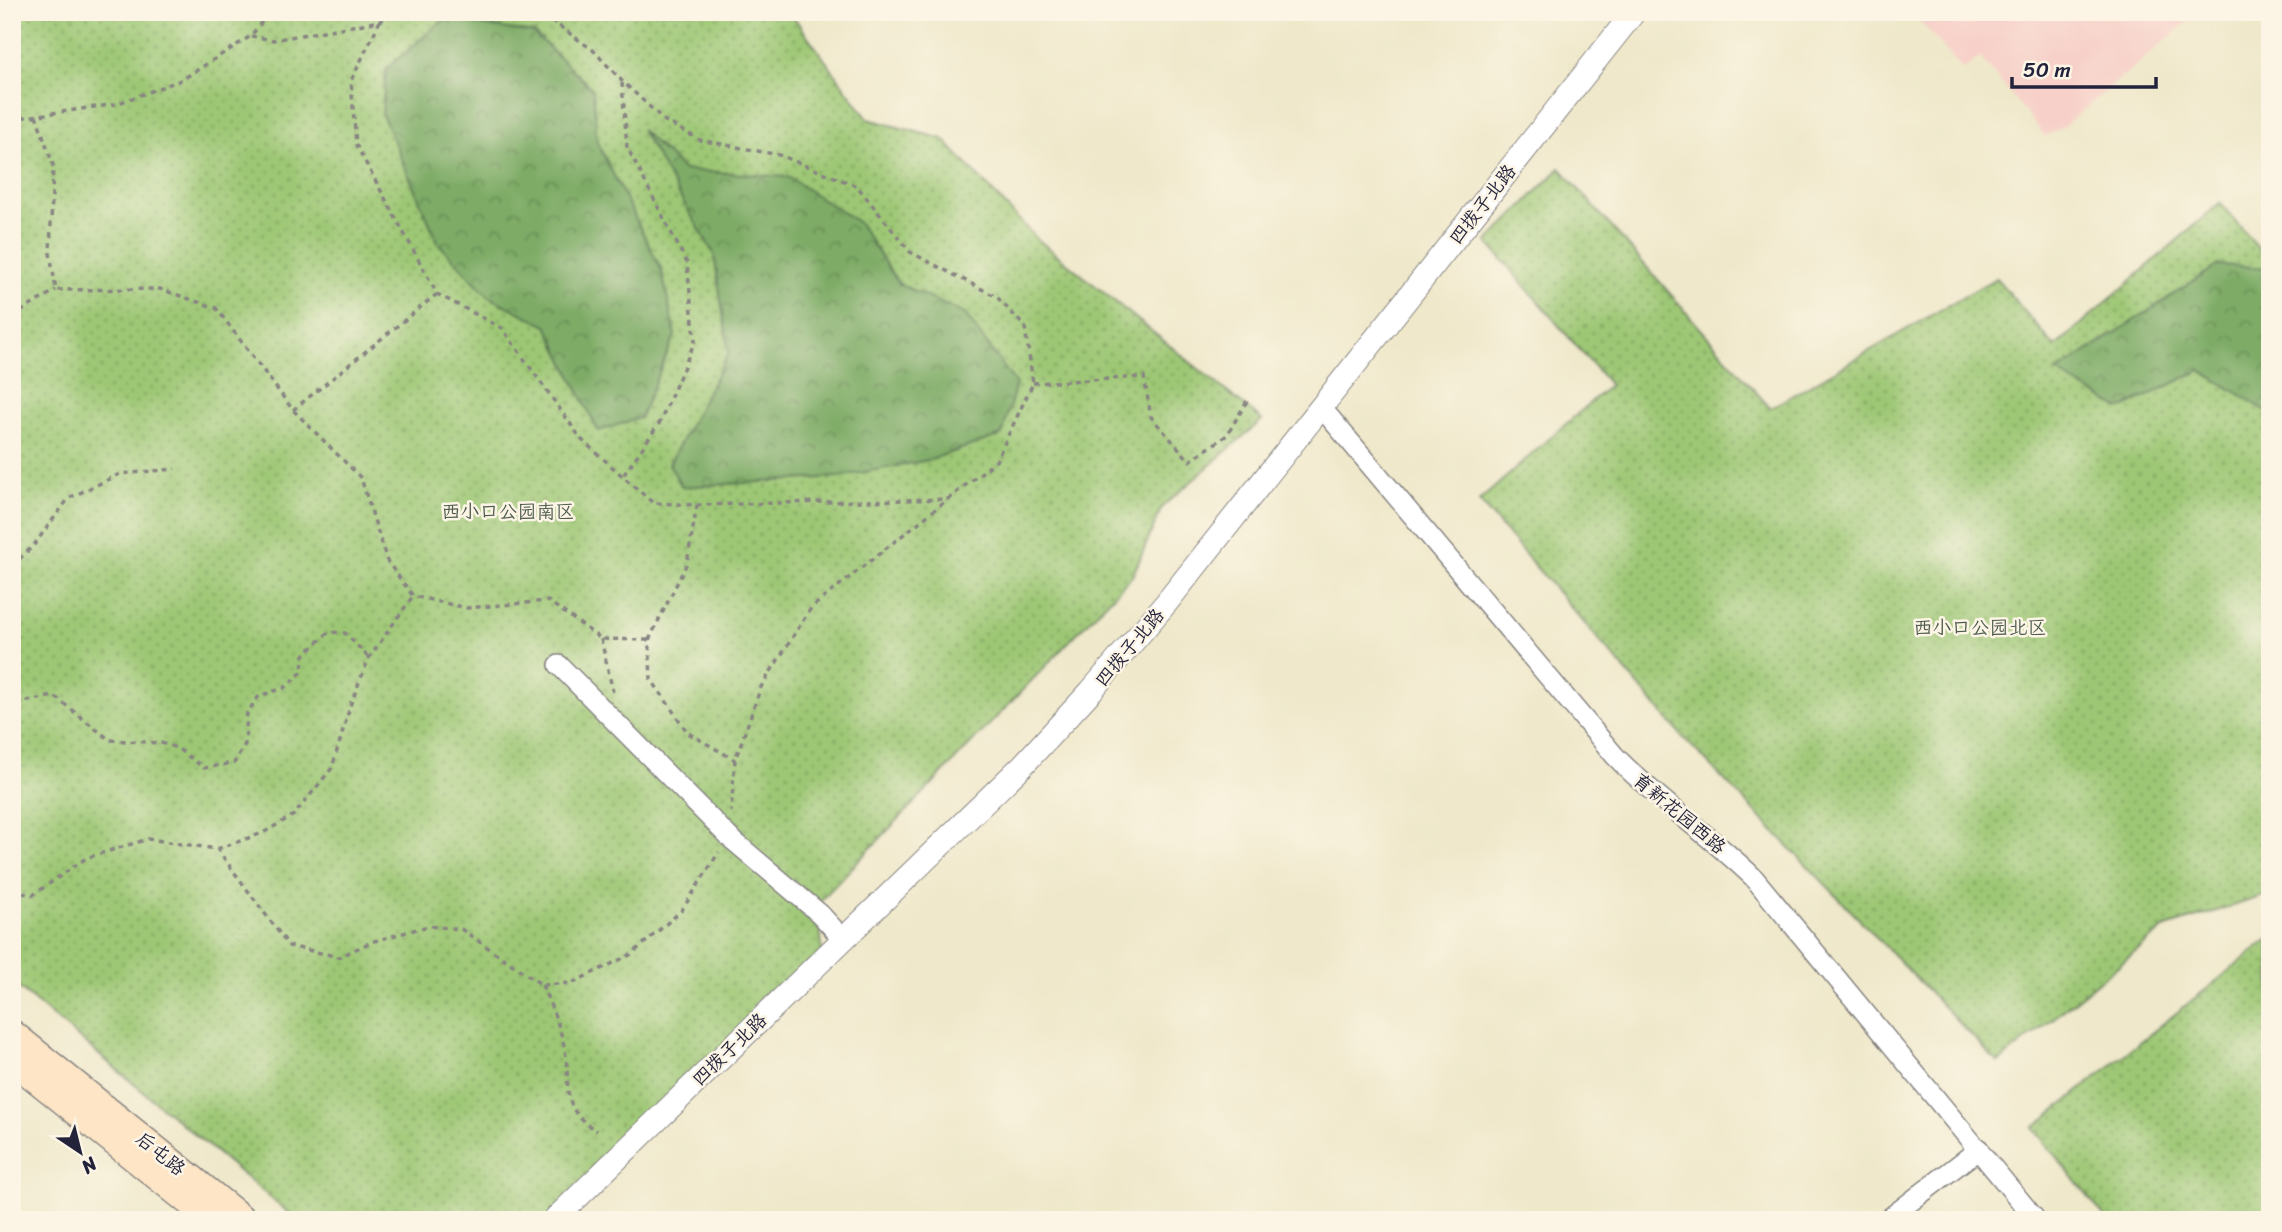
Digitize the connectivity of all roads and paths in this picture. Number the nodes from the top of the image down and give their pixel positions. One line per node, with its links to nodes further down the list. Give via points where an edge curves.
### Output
1 (268, 12): 8 (path)
2 (402, 12): 6 (path)
3 (522, 12): 7 (path)
4 (560, 12): 7 (path)
5 (1634, 12): 17 (street, 四拨子北路)
6 (380, 21): 8 (path, via 274,40); 13 (path, via 351,81 356,145)
7 (555, 23): 9 (path, via 593,50)
8 (251, 36): 10 (path, via 183,79 116,104)
9 (622, 81): 15 (path, via 665,121 700,140 779,155 857,186 910,252 997,297 1025,327); 20 (path, via 627,147 687,263 695,341 660,422)
10 (36, 115): 11 (path); 12 (path, via 53,165 50,253)
11 (12, 119)
12 (56, 290): 14 (path); 18 (path, via 160,289 216,309)
13 (437, 294): 18 (path); 20 (path, via 502,328 582,440)
14 (12, 317)
15 (1033, 383): 16 (path, via 1144,377 1151,416 1190,461 1227,435); 21 (path, via 996,461)
16 (1247, 401)
17 (1321, 407): 35 (street, 四拨子北路, via 1167,602 1058,728); 40 (street, 育新花园西路, via 1615,756 1755,878)
18 (293, 410): 24 (path, via 361,478 387,561)
19 (174, 469): 23 (path, via 120,474 69,498)
20 (623, 476): 22 (path, via 653,503)
21 (948, 499): 22 (path); 31 (path, via 811,608 761,687)
22 (697, 505): 26 (path, via 687,563)
23 (12, 566)
24 (412, 596): 25 (path, via 467,608 548,601); 27 (path)
25 (601, 639): 26 (path); 29 (path, via 615,697)
26 (649, 640): 31 (path, via 651,679 688,733)
27 (369, 658): 30 (path, via 345,633 329,632 304,655 301,673 293,681 260,696 247,713 245,744 234,763 224,765 204,768 177,748 161,743 110,740 54,696 22,702); 33 (path, via 325,777 294,815 262,833)
28 (559, 665): 29 (street)
29 (606, 712): 32 (street)
30 (12, 714)
31 (735, 760): 32 (path)
32 (729, 837): 35 (street); 36 (path, via 682,910 632,954 572,983)
33 (217, 849): 34 (path, via 148,839 86,858 33,895); 36 (path, via 289,946 339,957 371,942 428,926 461,929)
34 (12, 891)
35 (843, 939): 43 (street, 四拨子北路)
36 (542, 985): 39 (path, via 565,1047 570,1106 581,1122)
37 (12, 1033): 42 (main road, 后屯路)
38 (12, 1060): 41 (main road, 后屯路)
39 (597, 1131)
40 (1979, 1149): 44 (street); 45 (street, 育新花园西路)
41 (211, 1220)
42 (244, 1220)
43 (554, 1220)
44 (1887, 1220)
45 (2036, 1220)

